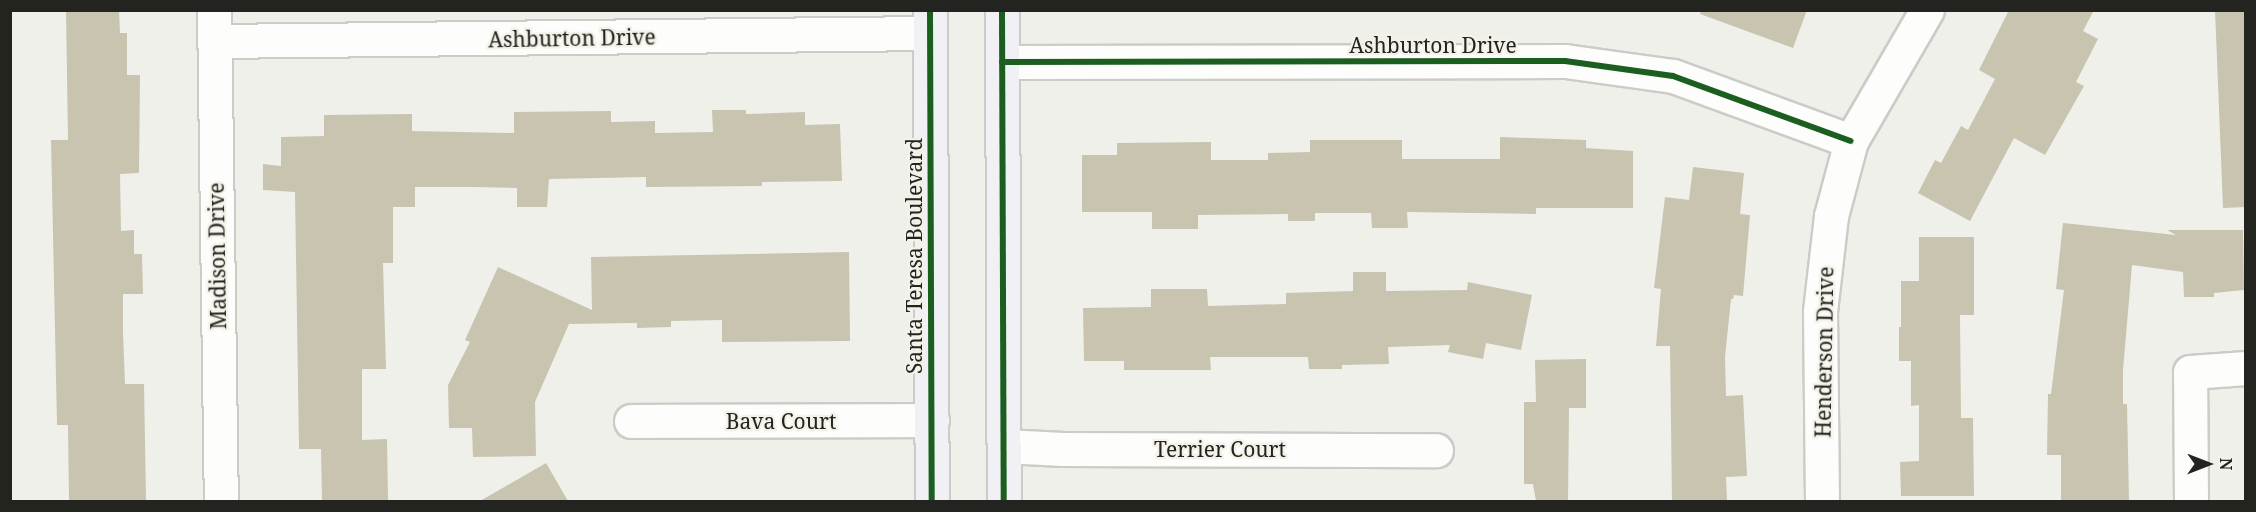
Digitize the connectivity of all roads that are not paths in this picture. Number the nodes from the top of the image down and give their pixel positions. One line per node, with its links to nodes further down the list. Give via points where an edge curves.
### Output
1 (1002, 10): 5 (main road)
2 (1928, 10): 6 (street, Henderson Drive)
3 (930, 22): 4 (street, Ashburton Drive); 8 (main road, Santa Teresa Boulevard)
4 (214, 26): 12 (street, Madison Drive)
5 (1002, 62): 6 (street, Ashburton Drive, via 1565,61 1674,76); 10 (main road)
6 (1851, 141): 15 (street, Henderson Drive, via 1831,216 1820,311)
7 (2246, 368): 16 (street, via 2190,372)
8 (932, 420): 9 (street, Bava Court); 13 (main road, Santa Teresa Boulevard)
9 (631, 421)
10 (1004, 446): 11 (street, Terrier Court); 14 (main road)
11 (1436, 450)
12 (221, 501)
13 (932, 501)
14 (1004, 501)
15 (1822, 501)
16 (2191, 501)

